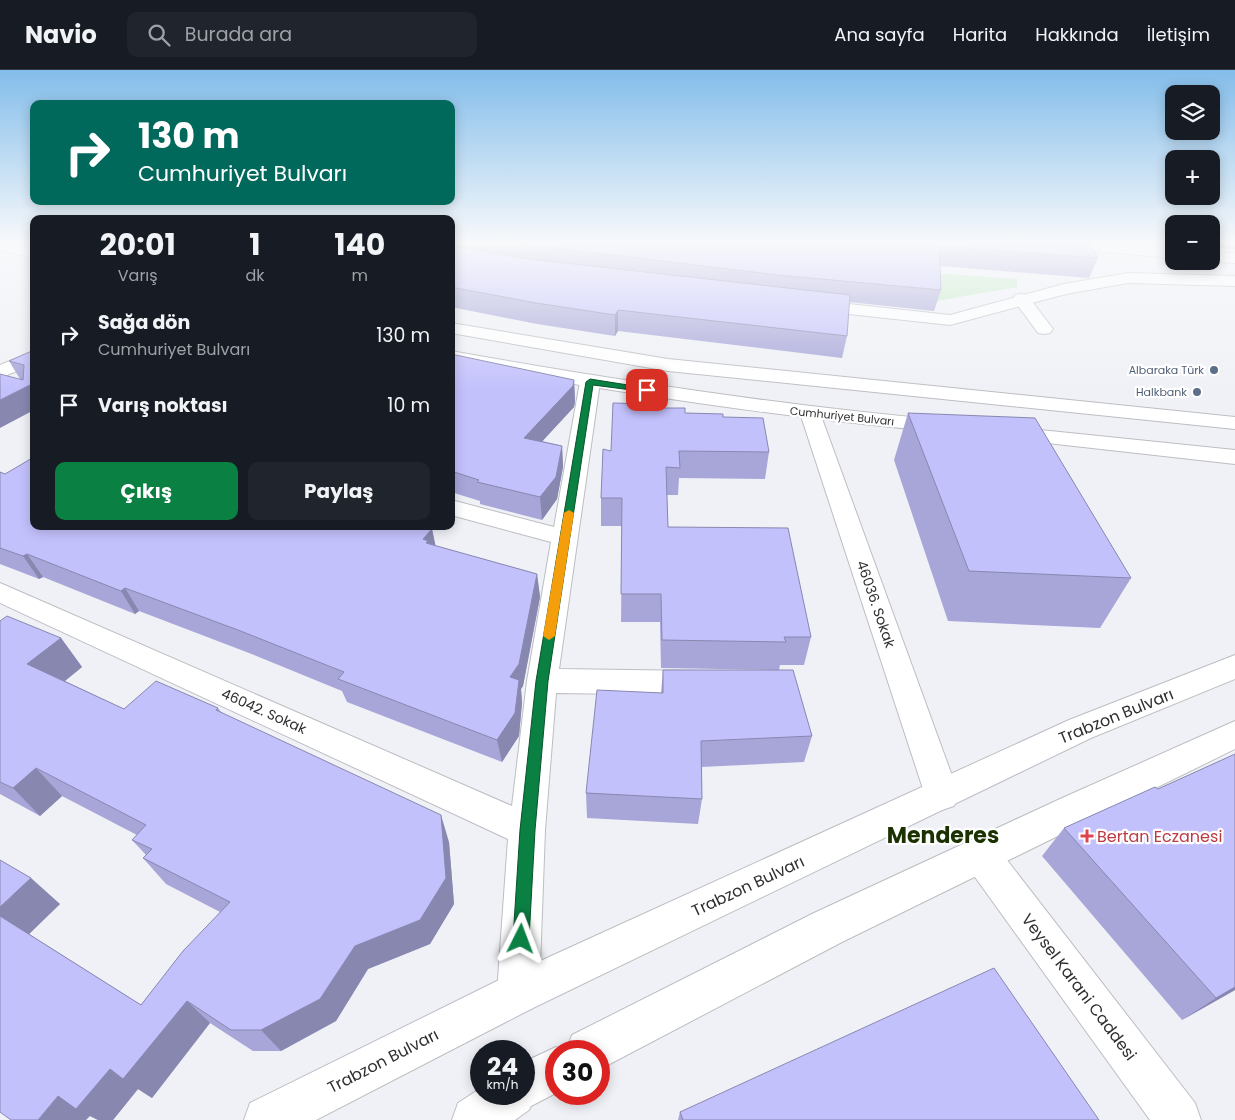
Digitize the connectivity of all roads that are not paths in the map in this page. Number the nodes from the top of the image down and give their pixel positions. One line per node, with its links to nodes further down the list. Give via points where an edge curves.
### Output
1 (1051, 292): 2 (street)
2 (1021, 299): 3 (street, via 950,320); 5 (street)
3 (795, 304)
4 (455, 329): 11 (street, via 668,365)
5 (1044, 329)
6 (455, 358): 9 (street, Cumhuriyet Bulvarı)
7 (30, 360): 8 (street)
8 (3, 381)
9 (590, 382): 10 (street, Cumhuriyet Bulvarı); 16 (street)
10 (810, 413): 12 (street, Cumhuriyet Bulvarı); 22 (street, 46036. Sokak)
11 (1235, 422)
12 (963, 428)
13 (991, 431): 14 (street, via 1203,452)
14 (1235, 459)
15 (455, 508): 16 (street)
16 (565, 538): 19 (street)
17 (0, 592): 23 (street, 46042. Sokak)
18 (1235, 666): 22 (street, Trabzon Bulvarı, via 1080,729)
19 (542, 681): 20 (street); 23 (street)
20 (726, 684)
21 (1235, 734): 24 (street)
22 (942, 795): 25 (street, Trabzon Bulvarı)
23 (527, 830): 25 (street)
24 (980, 854): 26 (street, via 702,990); 30 (street, Veysel Karani Caddesi)
25 (518, 993): 28 (street, Trabzon Bulvarı)
26 (609, 1040)
27 (497, 1105): 29 (street)
28 (267, 1120)
29 (475, 1120)
30 (1178, 1120)

